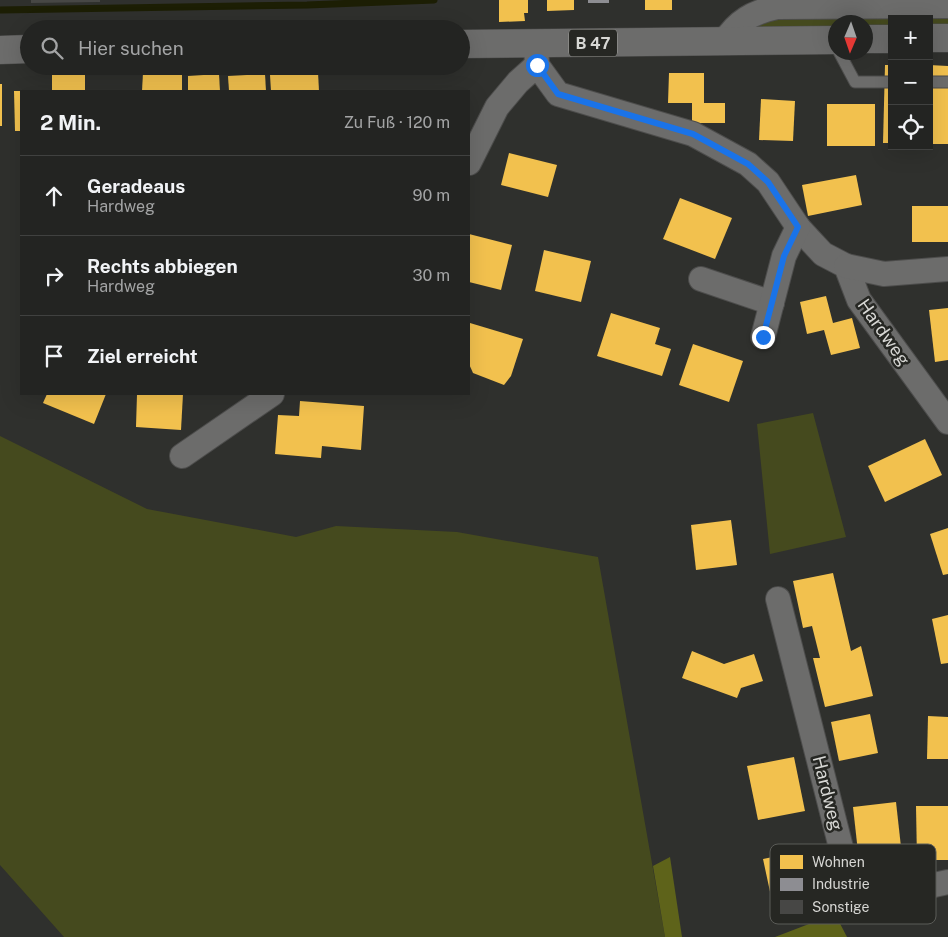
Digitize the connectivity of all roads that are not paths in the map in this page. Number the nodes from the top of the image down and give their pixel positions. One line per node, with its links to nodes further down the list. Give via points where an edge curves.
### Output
1 (948, 6): 6 (street, via 777,7 746,17)
2 (933, 38): 3 (main road)
3 (948, 38)
4 (873, 39): 5 (main road)
5 (888, 39)
6 (724, 42): 8 (main road, B 47); 11 (main road, B 47)
7 (470, 45): 11 (main road, B 47)
8 (828, 45)
9 (20, 49): 10 (main road)
10 (0, 50)
11 (537, 54): 16 (street, via 497,107); 17 (street, via 558,94 693,134 748,164 768,182)
12 (843, 60): 13 (lane, via 855,82)
13 (888, 82)
14 (933, 82): 15 (lane)
15 (948, 82)
16 (470, 161)
17 (798, 227): 18 (street, via 823,254); 21 (street, via 784,256)
18 (846, 266): 19 (street, via 884,274); 24 (street, Hardweg, via 859,300)
19 (948, 269)
20 (701, 279): 21 (street)
21 (772, 302): 22 (street)
22 (763, 337)
23 (271, 395): 25 (street)
24 (948, 422)
25 (182, 456)
26 (778, 599): 27 (street, Hardweg)
27 (840, 844)

